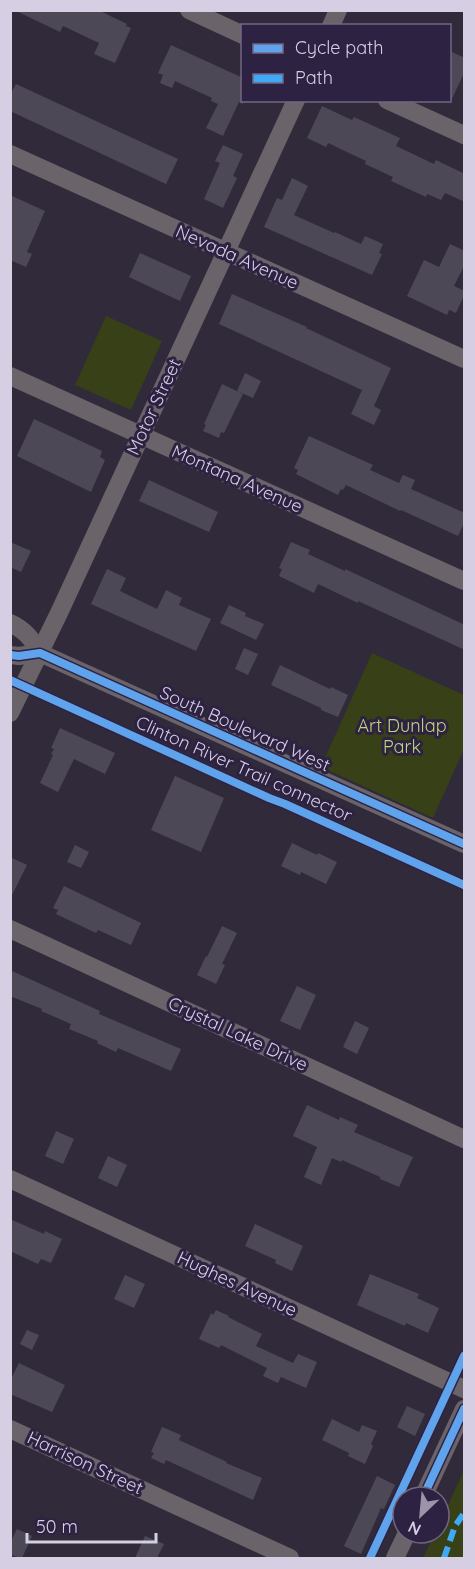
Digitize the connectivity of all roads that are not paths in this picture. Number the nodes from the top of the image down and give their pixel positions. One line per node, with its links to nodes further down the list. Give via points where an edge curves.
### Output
1 (189, 10): 4 (street)
2 (338, 10): 3 (street)
3 (332, 24)
4 (241, 34)
5 (295, 102): 9 (street, Motor Street)
6 (391, 102): 7 (street)
7 (465, 135)
8 (10, 154): 9 (street, Nevada Avenue)
9 (226, 252): 10 (street, Nevada Avenue); 12 (street, Motor Street)
10 (465, 359)
11 (10, 376): 12 (street, Montana Avenue)
12 (141, 435): 13 (street, Montana Avenue); 15 (street, Motor Street)
13 (465, 581)
14 (10, 623): 15 (street, South Boulevard West, via 29,635)
15 (40, 653): 16 (street, South Boulevard West); 17 (street, Motor Street); 18 (street, South Boulevard West)
16 (10, 655)
17 (10, 713)
18 (465, 844)
19 (10, 929): 20 (street, Crystal Lake Drive)
20 (465, 1139)
21 (10, 1179): 22 (street, Hughes Avenue)
22 (465, 1389)
23 (465, 1408): 25 (street)
24 (10, 1429): 26 (street, Harrison Street)
25 (429, 1485)
26 (290, 1558)

